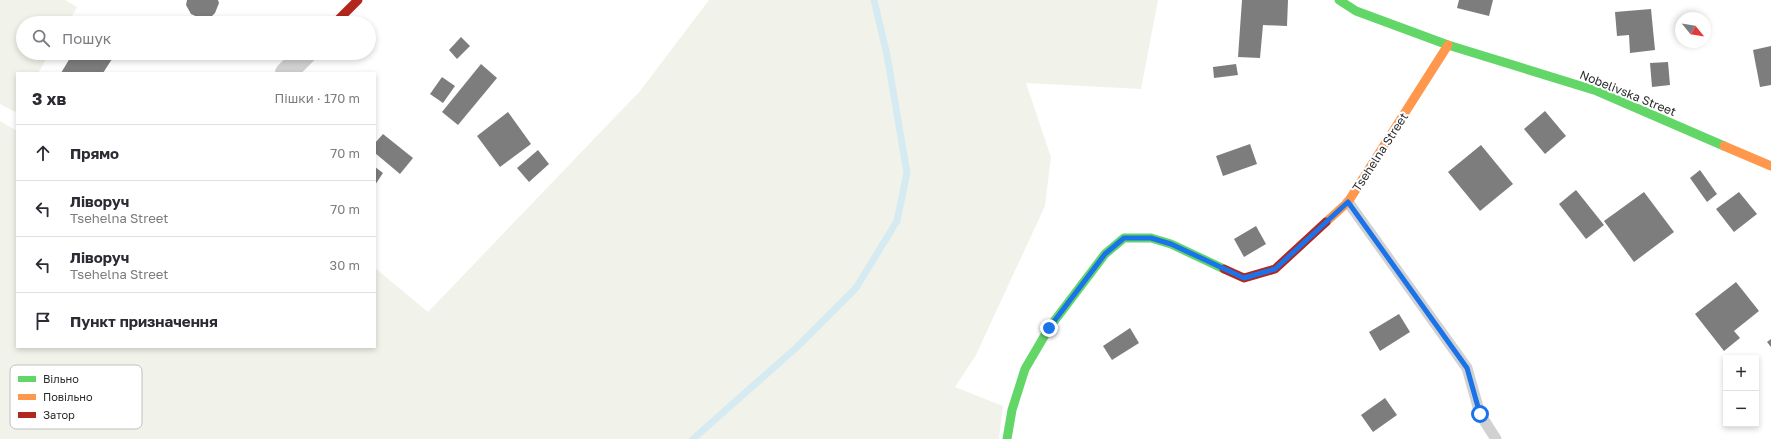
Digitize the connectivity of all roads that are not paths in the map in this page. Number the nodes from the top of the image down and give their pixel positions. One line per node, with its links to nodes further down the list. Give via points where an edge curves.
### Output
1 (358, 0): 3 (street)
2 (1339, 0): 4 (street, via 1356,11)
3 (342, 16)
4 (1448, 45): 7 (street, Nobelivska Street, via 1597,91); 8 (street, Tsehelna Street)
5 (299, 60): 6 (street)
6 (287, 72)
7 (1771, 166)
8 (1348, 202): 9 (street, Tsehelna Street, via 1275,269 1244,278 1171,244 1151,238 1124,238 1105,254 1037,348 1025,369 1012,410); 10 (lane, via 1467,368 1480,414)
9 (1007, 439)
10 (1496, 439)

